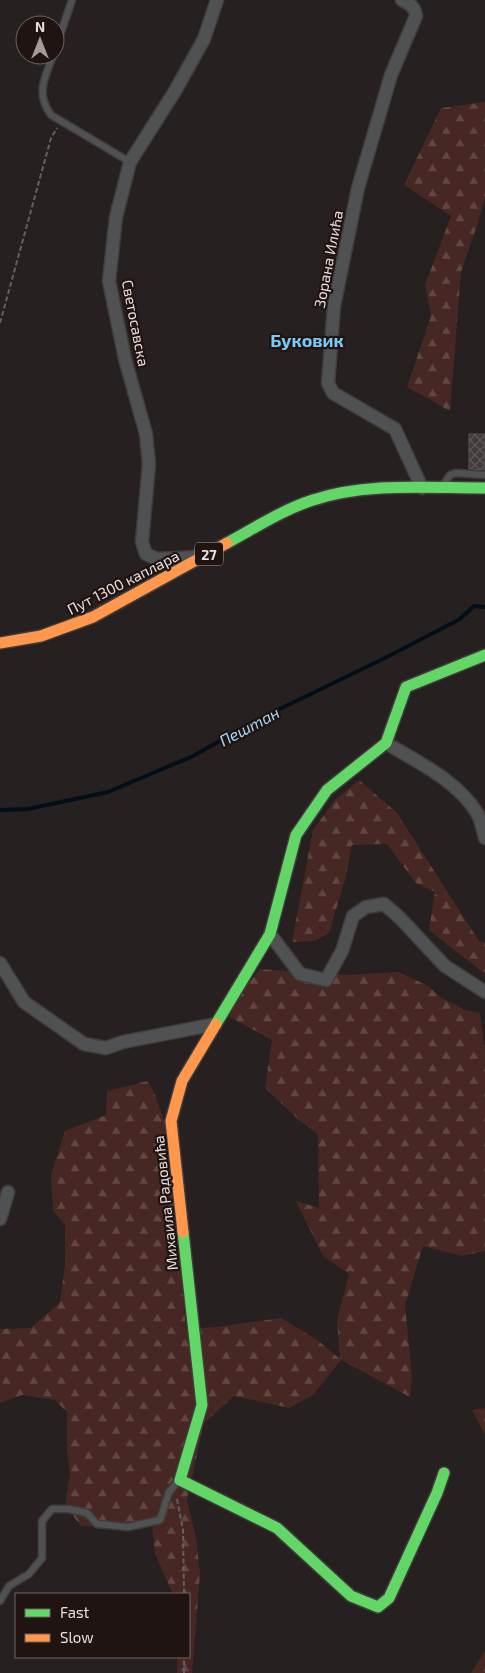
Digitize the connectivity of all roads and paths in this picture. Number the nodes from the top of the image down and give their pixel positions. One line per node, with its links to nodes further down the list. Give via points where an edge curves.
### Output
1 (72, 0): 4 (lane)
2 (217, 0): 7 (street, Светосавска, via 204,39)
3 (408, 1): 10 (street, Зорана Илића, via 416,10 416,16 391,75 358,188 334,306 328,383 333,394 395,429)
4 (65, 21)
5 (50, 65): 6 (lane, via 42,88 43,104 51,115)
6 (72, 128): 7 (lane); 8 (path, via 57,128 51,138)
7 (130, 162): 13 (street, Светосавска, via 116,217 109,281 125,359 146,434 149,464 142,542 146,554 157,559)
8 (0, 323)
9 (485, 474): 11 (lane, via 456,473 450,475)
10 (422, 488): 11 (street, Пут 1300 каплара / 27); 13 (street, Пут 1300 каплара / 27, via 349,492 315,498)
11 (441, 488): 12 (street, Пут 1300 каплара / 27)
12 (485, 488)
13 (205, 556): 14 (street, Пут 1300 каплара / 27, via 77,623 41,636)
14 (0, 643)
15 (485, 655): 16 (street, via 406,687)
16 (386, 743): 17 (street, via 446,779 463,795 478,814); 18 (street, Михаила Радовића, via 327,790 296,835)
17 (485, 838)
18 (270, 934): 20 (street, via 300,974 326,980 342,951 353,916 366,907 384,904 445,966); 21 (street, Михаила Радовића)
19 (0, 963): 21 (street, via 24,1002 84,1044 106,1048)
20 (485, 992)
21 (216, 1024): 25 (street, Михаила Радовића, via 182,1081 171,1121 202,1405)
22 (8, 1192): 23 (street)
23 (0, 1219)
24 (444, 1473): 25 (street, via 389,1598 378,1606 352,1596 277,1528)
25 (180, 1480): 26 (path, via 177,1501 183,1530); 27 (lane, via 169,1492 160,1520 128,1527 97,1524 88,1513 52,1509 42,1521 42,1558 28,1574 9,1586)
26 (184, 1593)
27 (0, 1601)
28 (184, 1658): 29 (path)
29 (184, 1673)

